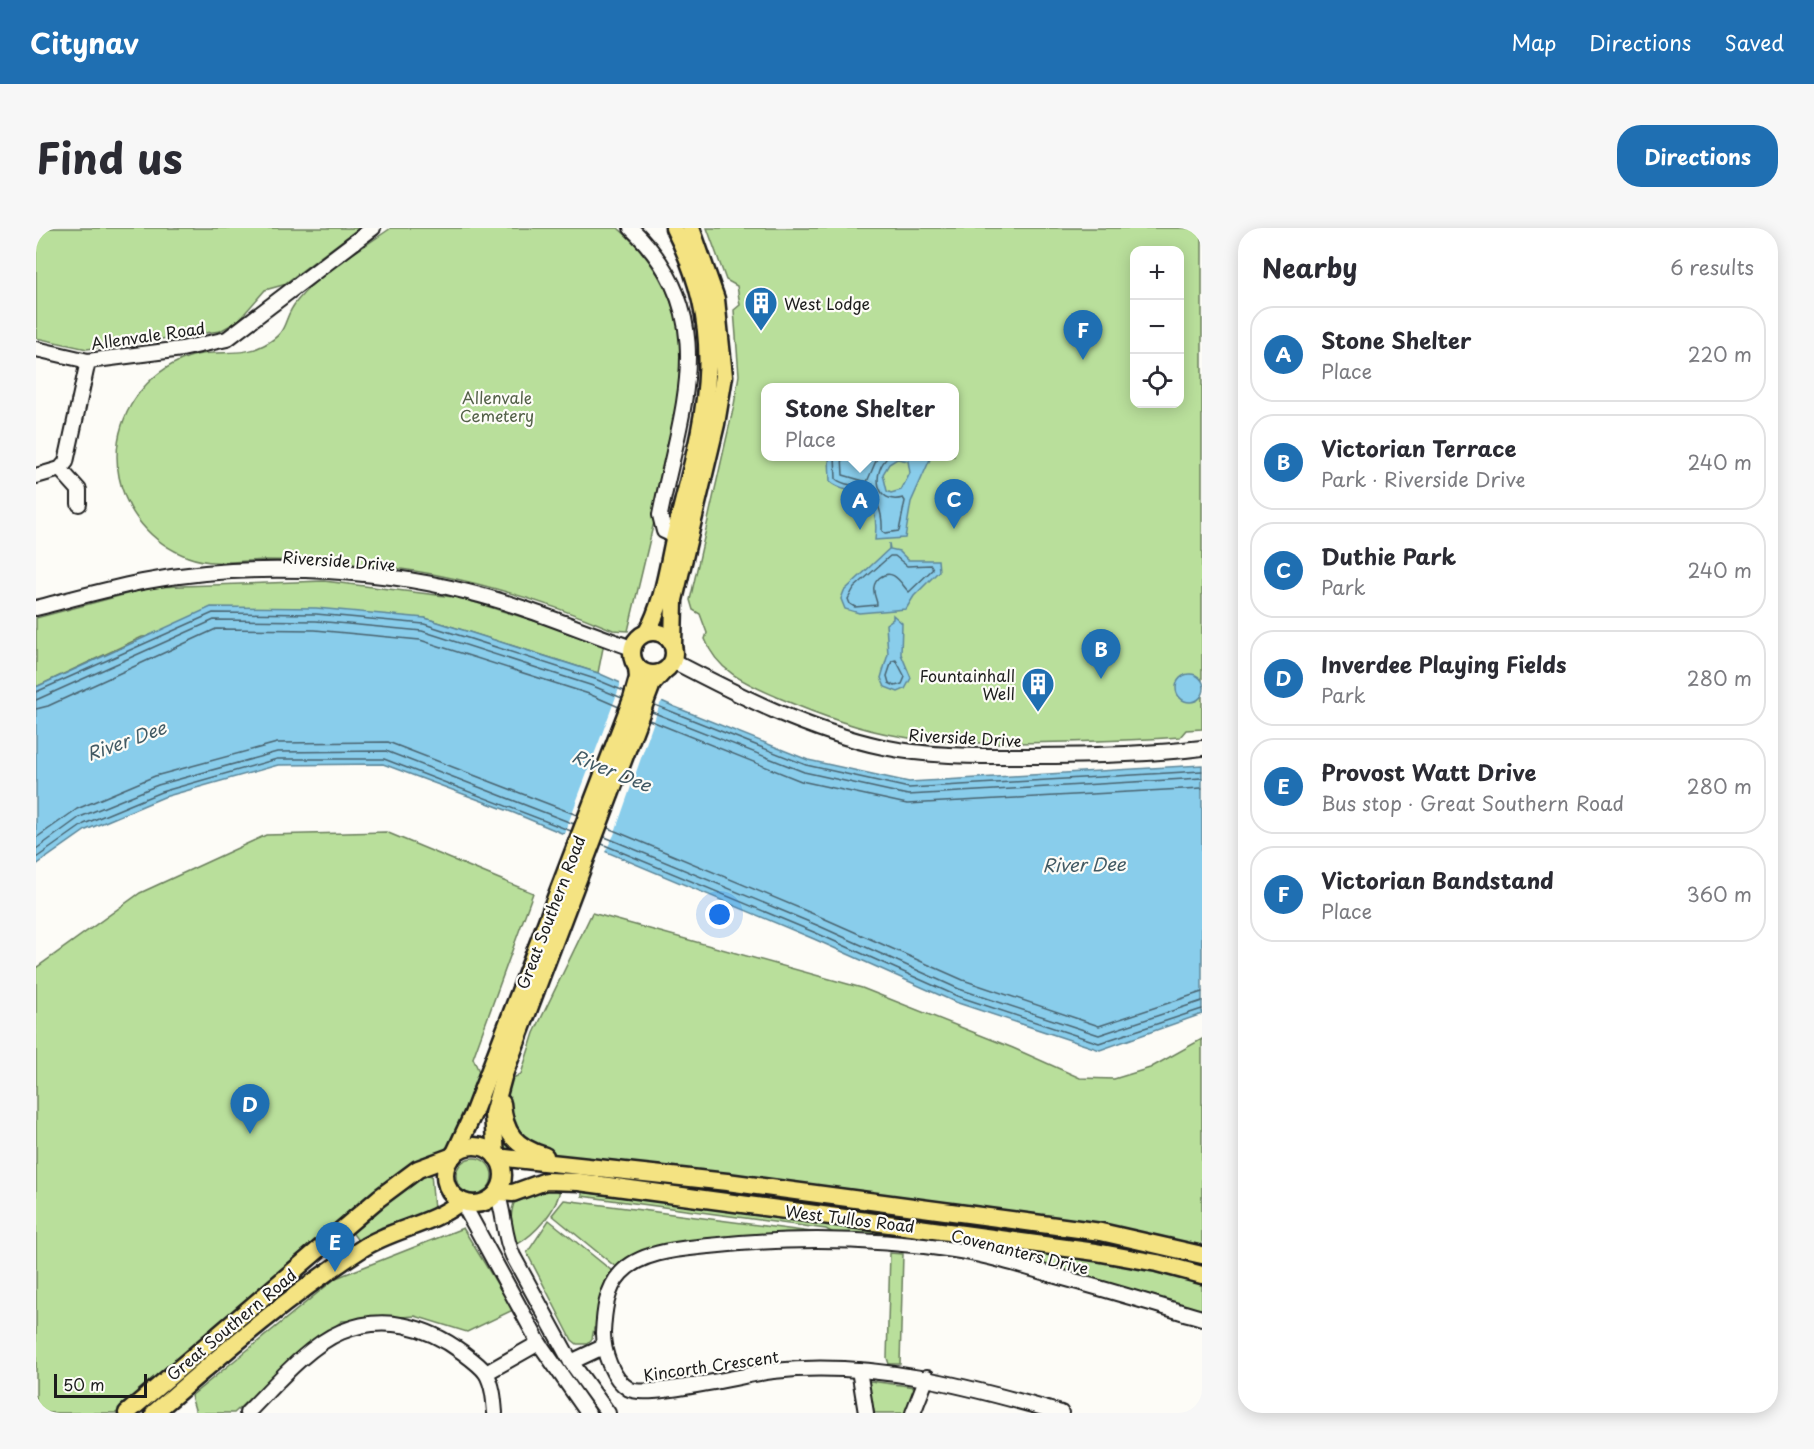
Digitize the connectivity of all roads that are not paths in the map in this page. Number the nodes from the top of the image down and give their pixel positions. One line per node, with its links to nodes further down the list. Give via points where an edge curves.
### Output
1 (373, 228): 6 (street, Allenvale Road, via 227,339)
2 (631, 228): 10 (street, via 644,240 671,282 688,332 688,389 660,515 664,531)
3 (675, 228): 10 (main road, via 690,260 702,303 709,370 701,426)
4 (691, 228): 14 (main road, Great Southern Road, via 716,299 724,376 716,424)
5 (36, 349): 6 (street, Allenvale Road)
6 (88, 361): 7 (street, via 70,454)
7 (60, 469): 8 (street); 9 (street, via 79,490)
8 (36, 476)
9 (79, 504)
10 (675, 536): 12 (main road, via 656,613)
11 (36, 608): 13 (street, Riverside Drive, via 143,582 206,573 339,574 467,592 547,615)
12 (647, 632): 13 (main road); 14 (main road, via 665,635)
13 (632, 648): 14 (main road, via 632,658)
14 (656, 668): 15 (street, Riverside Drive, via 857,740 898,750 1063,756); 16 (main road, Great Southern Road)
15 (1202, 748)
16 (497, 1078): 17 (main road, Great Southern Road); 18 (main road, Great Southern Road, via 493,1114); 19 (main road, via 503,1119 516,1142 529,1151)
17 (453, 1156): 18 (main road, via 467,1147); 21 (main road, via 446,1181); 31 (main road, Great Southern Road, via 418,1169 379,1198)
18 (496, 1156): 19 (main road, West Tullos Road); 20 (main road, via 503,1174)
19 (566, 1163): 22 (main road, West Tullos Road, via 1034,1222 1101,1232)
20 (497, 1193): 21 (main road, via 481,1203); 23 (main road, West Tullos Road, via 513,1193 546,1181 579,1182 1096,1252); 27 (street, via 507,1244)
21 (462, 1201): 25 (street); 32 (main road, Great Southern Road, via 447,1212 381,1237 334,1268 290,1299)
22 (1202, 1255)
23 (1202, 1275)
24 (1202, 1318): 26 (street, Covenanters Drive, via 955,1250 785,1239 682,1249 631,1264 619,1274 609,1292)
25 (539, 1343): 27 (street); 29 (street); 35 (street)
26 (603, 1347): 27 (street); 28 (street, Kincorth Crescent, via 616,1377 637,1392 775,1370)
27 (571, 1362): 36 (street)
28 (859, 1370): 30 (street, Kincorth Crescent); 37 (street)
29 (486, 1373): 33 (street, via 430,1332 415,1326 376,1324 341,1332 322,1344); 34 (street, via 494,1393)
30 (927, 1377): 38 (street); 39 (street, Kincorth Crescent)
31 (127, 1413)
32 (154, 1413)
33 (247, 1413)
34 (495, 1413)
35 (588, 1413)
36 (608, 1413)
37 (866, 1413)
38 (913, 1413)
39 (1061, 1413)

